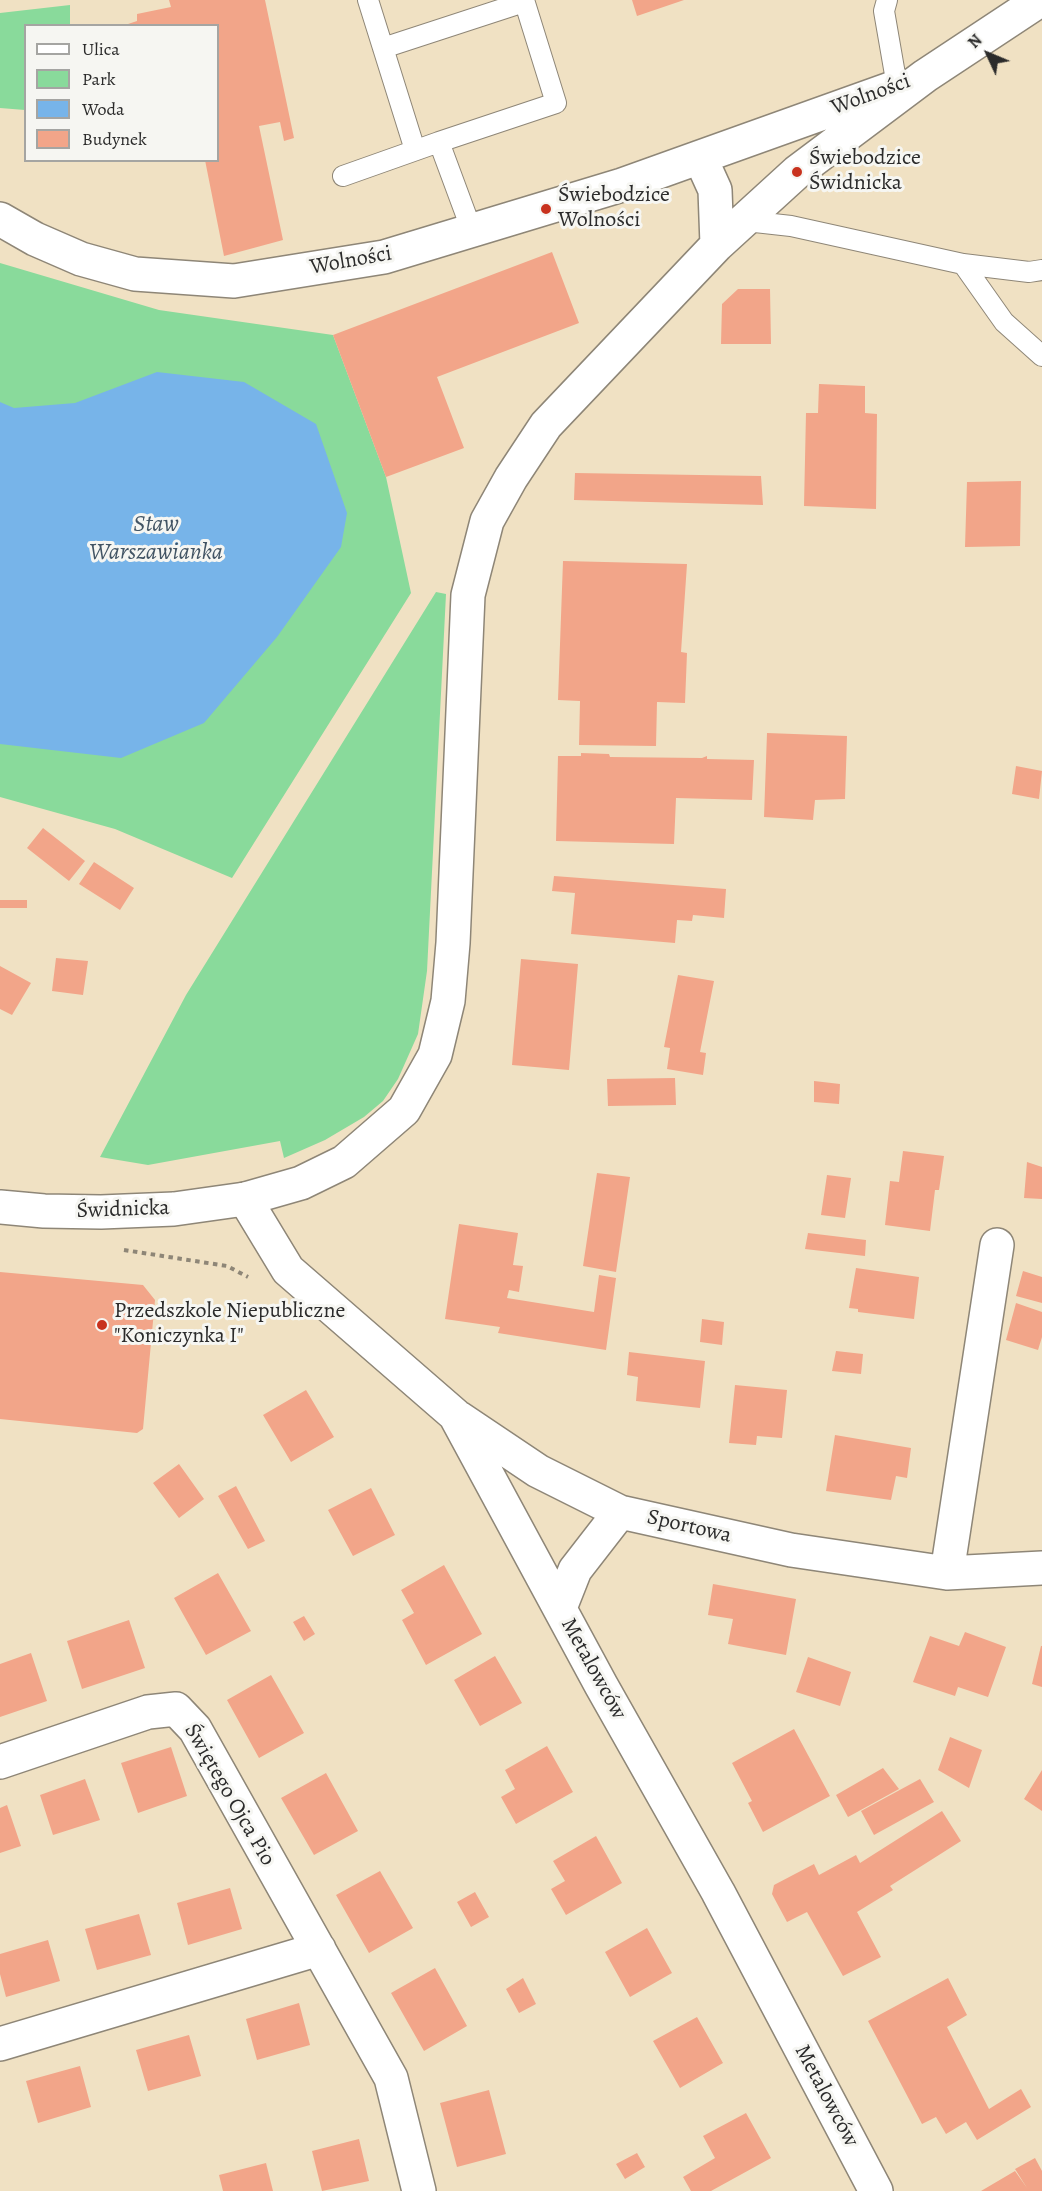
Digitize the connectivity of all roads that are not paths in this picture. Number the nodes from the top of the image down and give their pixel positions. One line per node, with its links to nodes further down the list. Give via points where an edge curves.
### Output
1 (368, 0): 5 (lane)
2 (886, 0): 6 (lane, via 884,11)
3 (1040, 0): 6 (street)
4 (524, 1): 5 (lane); 7 (lane, via 556,103)
5 (383, 48): 8 (lane)
6 (911, 81): 9 (street, Wolności); 12 (street, Wolności, via 797,172)
7 (439, 141): 8 (lane); 13 (lane)
8 (415, 150): 10 (lane)
9 (700, 157): 13 (street, Wolności); 14 (street, via 715,190)
10 (343, 176)
11 (0, 219): 13 (street, Wolności, via 34,239 135,274 234,281 384,257)
12 (746, 221): 14 (street, Wolności); 15 (lane, via 791,226)
13 (472, 231)
14 (717, 245): 18 (street, Wolności)
15 (963, 264): 16 (lane, via 1029,272); 17 (lane, via 1004,322)
16 (1039, 268)
17 (1042, 356)
18 (603, 365): 19 (street, Świdnicka, via 546,425 511,478 488,521 468,595 453,944 448,1001 435,1055 404,1110 344,1162 301,1183)
19 (245, 1200): 20 (street, Świdnicka, via 174,1209 101,1212); 22 (street, Metalowców, via 288,1270)
20 (0, 1207)
21 (997, 1245): 25 (street)
22 (456, 1415): 23 (street, Sportowa, via 538,1471); 26 (street, Metalowców)
23 (620, 1512): 25 (street, Sportowa, via 791,1550); 26 (street, via 575,1570)
24 (1042, 1568): 25 (street, Sportowa)
25 (947, 1573)
26 (560, 1608): 31 (street, Metalowców, via 718,1892)
27 (0, 1762): 28 (street, Świętego Ojca Pio, via 148,1712 176,1709 195,1730)
28 (319, 1949): 29 (street); 30 (street, Świętego Ojca Pio, via 391,2078)
29 (0, 2044)
30 (419, 2191)
31 (876, 2191)

